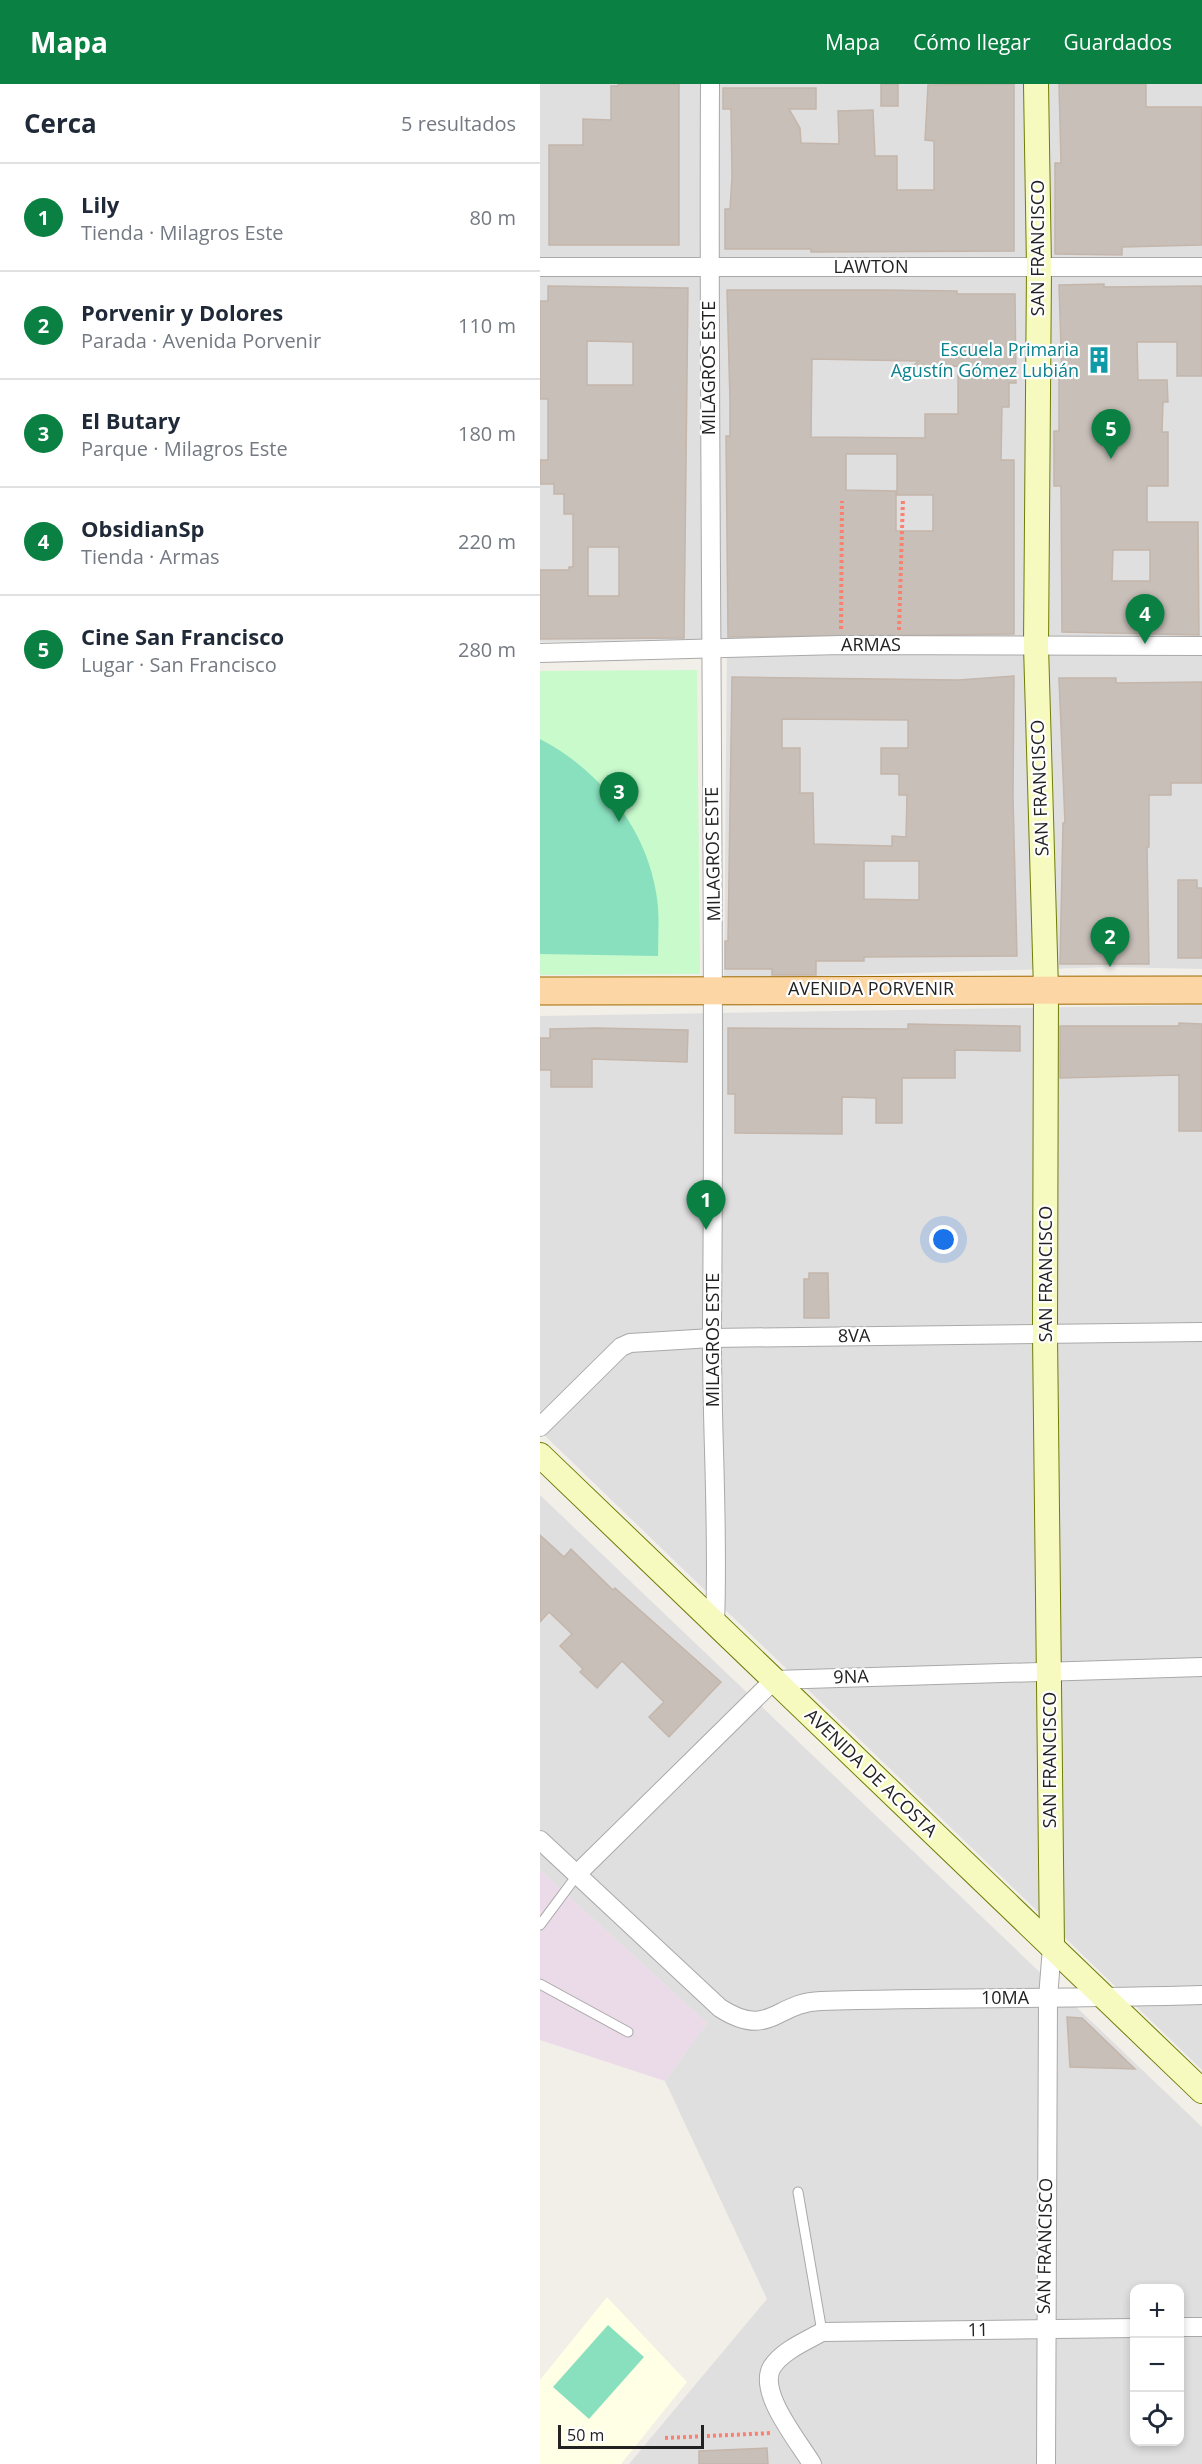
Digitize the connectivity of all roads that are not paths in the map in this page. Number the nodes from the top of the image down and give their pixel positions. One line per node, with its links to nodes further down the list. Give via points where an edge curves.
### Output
1 (710, 84): 3 (street, MILAGROS ESTE)
2 (1036, 84): 6 (street, SAN FRANCISCO)
3 (709, 266): 4 (street, LAWTON); 6 (street, LAWTON); 9 (street, MILAGROS ESTE)
4 (540, 267)
5 (1202, 267): 6 (street, LAWTON)
6 (1039, 268): 7 (street, SAN FRANCISCO)
7 (1036, 646): 8 (street, ARMAS); 9 (street, ARMAS); 11 (street, SAN FRANCISCO)
8 (1202, 646)
9 (710, 648): 10 (street, ARMAS); 12 (street, MILAGROS ESTE)
10 (540, 653)
11 (1046, 988): 12 (main road, AVENIDA PORVENIR); 13 (main road, AVENIDA PORVENIR); 16 (street, SAN FRANCISCO)
12 (715, 990): 14 (main road, AVENIDA PORVENIR); 17 (street, MILAGROS ESTE)
13 (1202, 990)
14 (540, 992)
15 (1202, 1332): 16 (street, 8VA)
16 (1045, 1334): 17 (street, 8VA); 22 (street, SAN FRANCISCO)
17 (712, 1338): 18 (street, 8VA, via 630,1343 621,1347); 20 (street, MILAGROS ESTE)
18 (540, 1427)
19 (540, 1455): 20 (street, AVENIDA DE ACOSTA)
20 (715, 1623): 23 (street, AVENIDA DE ACOSTA)
21 (1202, 1667): 22 (street, 9NA)
22 (1050, 1670): 23 (street, 9NA); 27 (street, SAN FRANCISCO)
23 (774, 1680): 25 (street); 27 (street, AVENIDA DE ACOSTA)
24 (540, 1840): 25 (street)
25 (578, 1873): 26 (lane); 31 (street, 10MA, via 720,2008 738,2020 762,2022 807,2001)
26 (540, 1925)
27 (1052, 1947): 29 (street, AVENIDA DE ACOSTA); 31 (street, SAN FRANCISCO)
28 (540, 1984): 32 (lane)
29 (1102, 1995): 30 (street, 10MA); 31 (street, 10MA); 33 (street, AVENIDA DE ACOSTA)
30 (1202, 1995)
31 (1048, 1998): 38 (street, SAN FRANCISCO)
32 (628, 2031)
33 (1202, 2091)
34 (798, 2192): 39 (lane)
35 (1184, 2327): 36 (street)
36 (1202, 2327)
37 (1130, 2328): 38 (street, 11)
38 (1044, 2329): 39 (street, 11); 41 (street, SAN FRANCISCO)
39 (822, 2332): 40 (street, via 782,2356 771,2368 768,2386 775,2407)
40 (812, 2464)
41 (1046, 2464)

